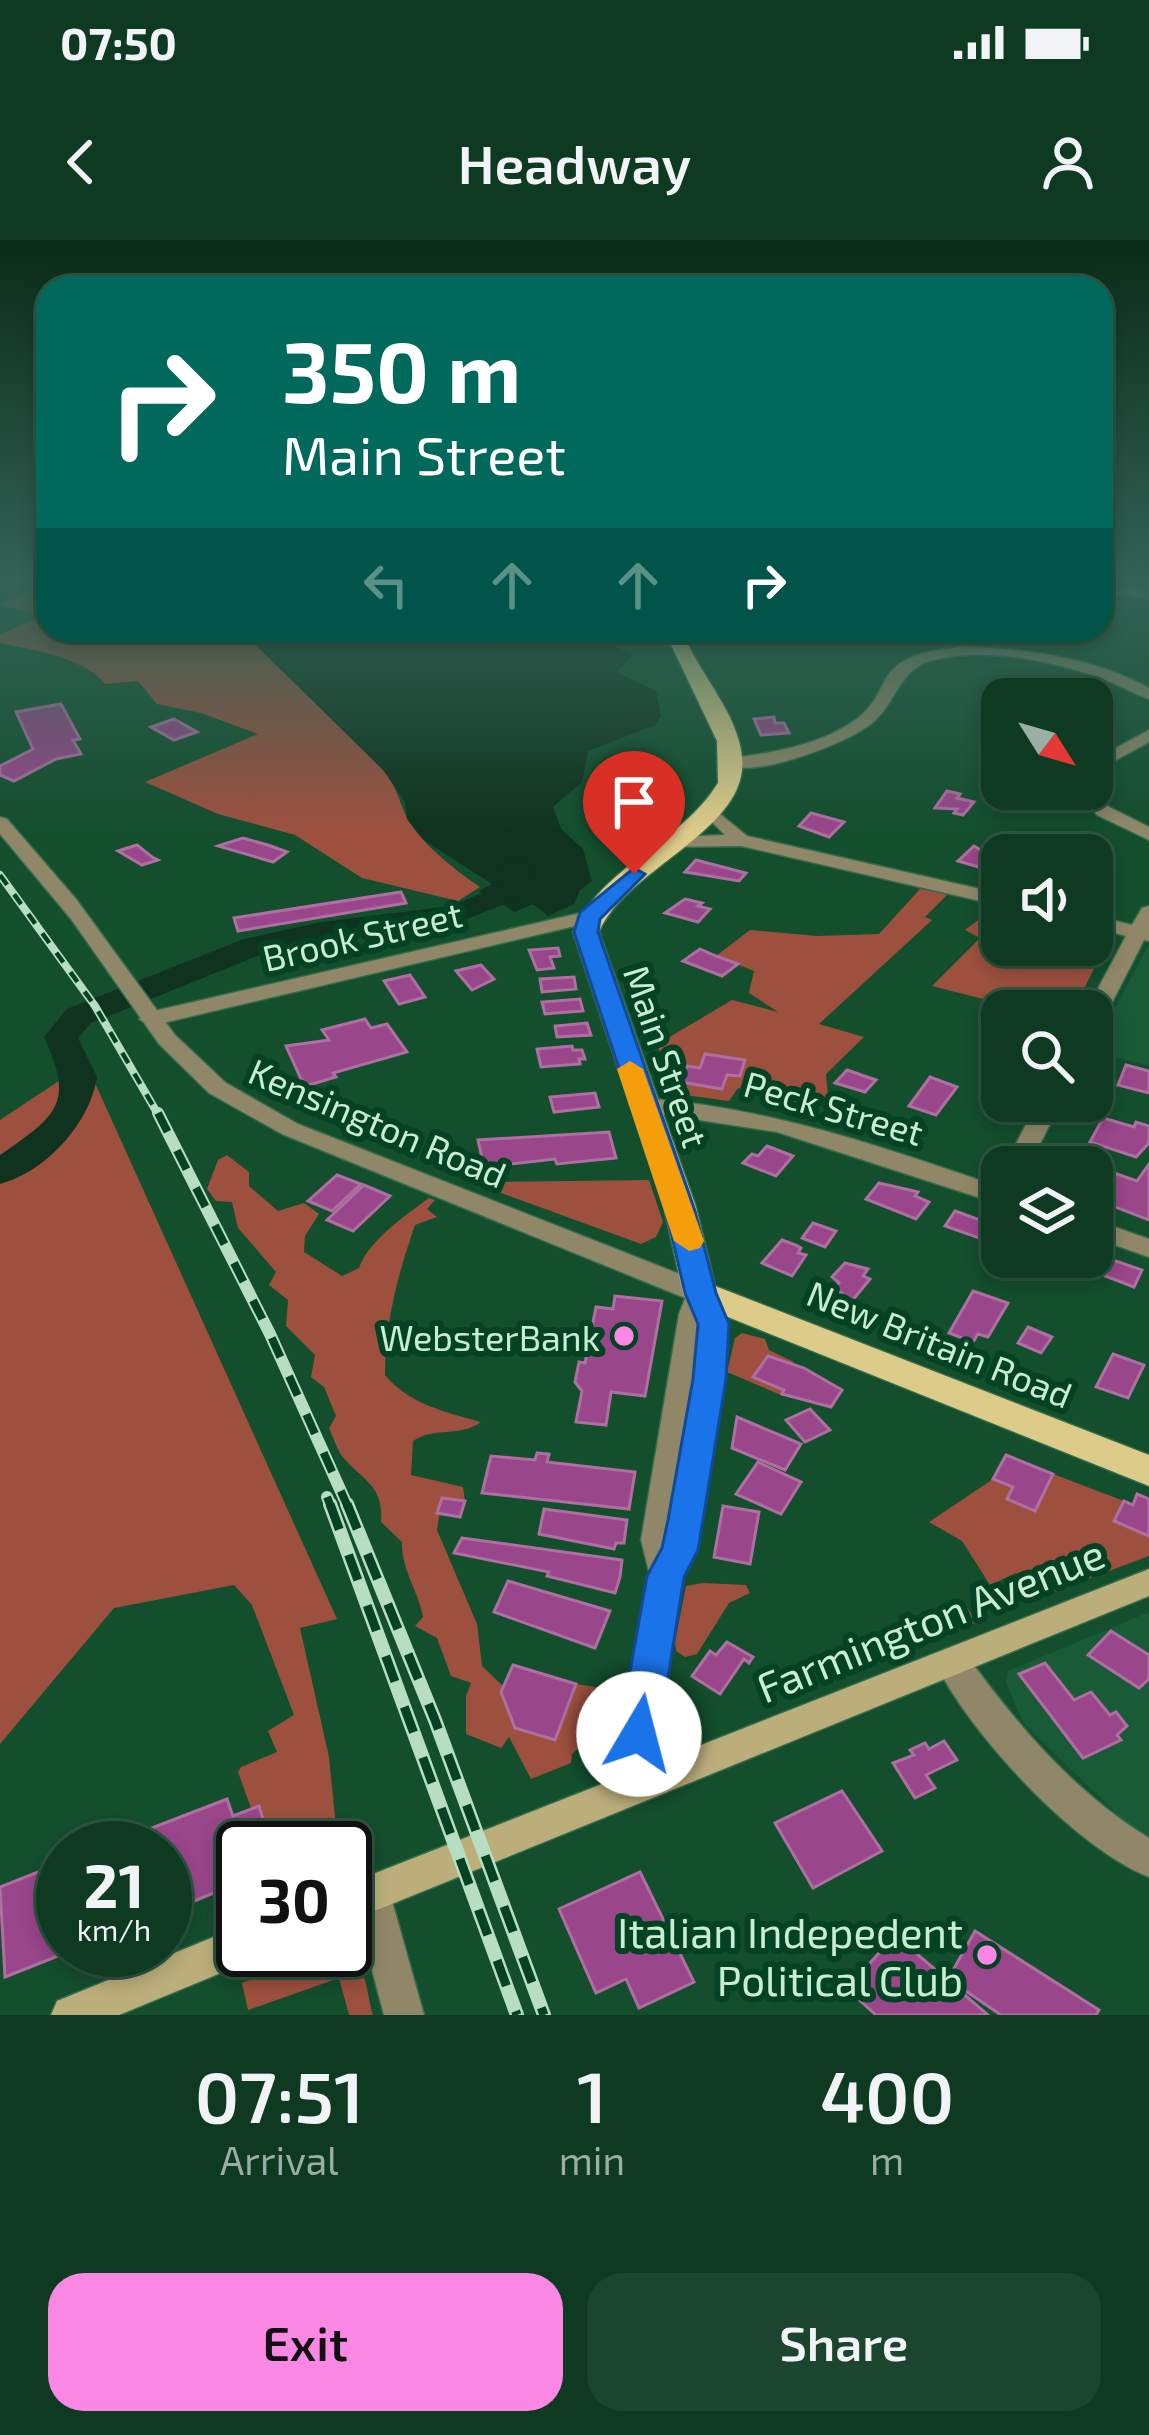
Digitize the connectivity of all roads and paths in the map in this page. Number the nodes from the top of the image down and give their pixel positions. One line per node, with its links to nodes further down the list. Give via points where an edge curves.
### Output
1 (687, 666): 7 (main road)
2 (903, 666): 7 (street, via 876,711 848,731 802,751)
3 (1064, 666): 4 (street)
4 (1149, 694)
5 (1149, 735): 6 (street)
6 (1113, 756)
7 (733, 763): 8 (main road, via 728,787)
8 (709, 810): 12 (street); 13 (main road)
9 (1102, 810): 11 (street)
10 (0, 823): 19 (street, Kensington Road)
11 (1149, 834)
12 (741, 840): 13 (street); 14 (street)
13 (672, 843): 15 (main road)
14 (981, 895)
15 (589, 917): 19 (street, Brook Street); 20 (main road, Main Street, via 593,964)
16 (1113, 923): 17 (street)
17 (1145, 926): 18 (street)
18 (1109, 990)
19 (137, 1000): 24 (street, Kensington Road, via 185,1064 254,1114)
20 (642, 1105): 21 (street, Peck Street, via 767,1120); 24 (main road, Main Street, via 681,1211)
21 (981, 1189)
22 (1113, 1235): 23 (street)
23 (1149, 1248)
24 (700, 1293): 25 (main road, New Britain Road); 28 (street, Main Street, via 714,1324 673,1518 680,1550 666,1576 639,1734)
25 (1149, 1471)
26 (1149, 1582): 27 (main road, Farmington Avenue)
27 (952, 1662): 28 (main road, Farmington Avenue); 29 (street, via 1046,1782)
28 (656, 1780): 30 (main road, Farmington Avenue)
29 (1149, 1859)
30 (372, 1893)
31 (372, 1934): 34 (street)
32 (216, 1955): 33 (main road)
33 (71, 2015)
34 (404, 2015)

